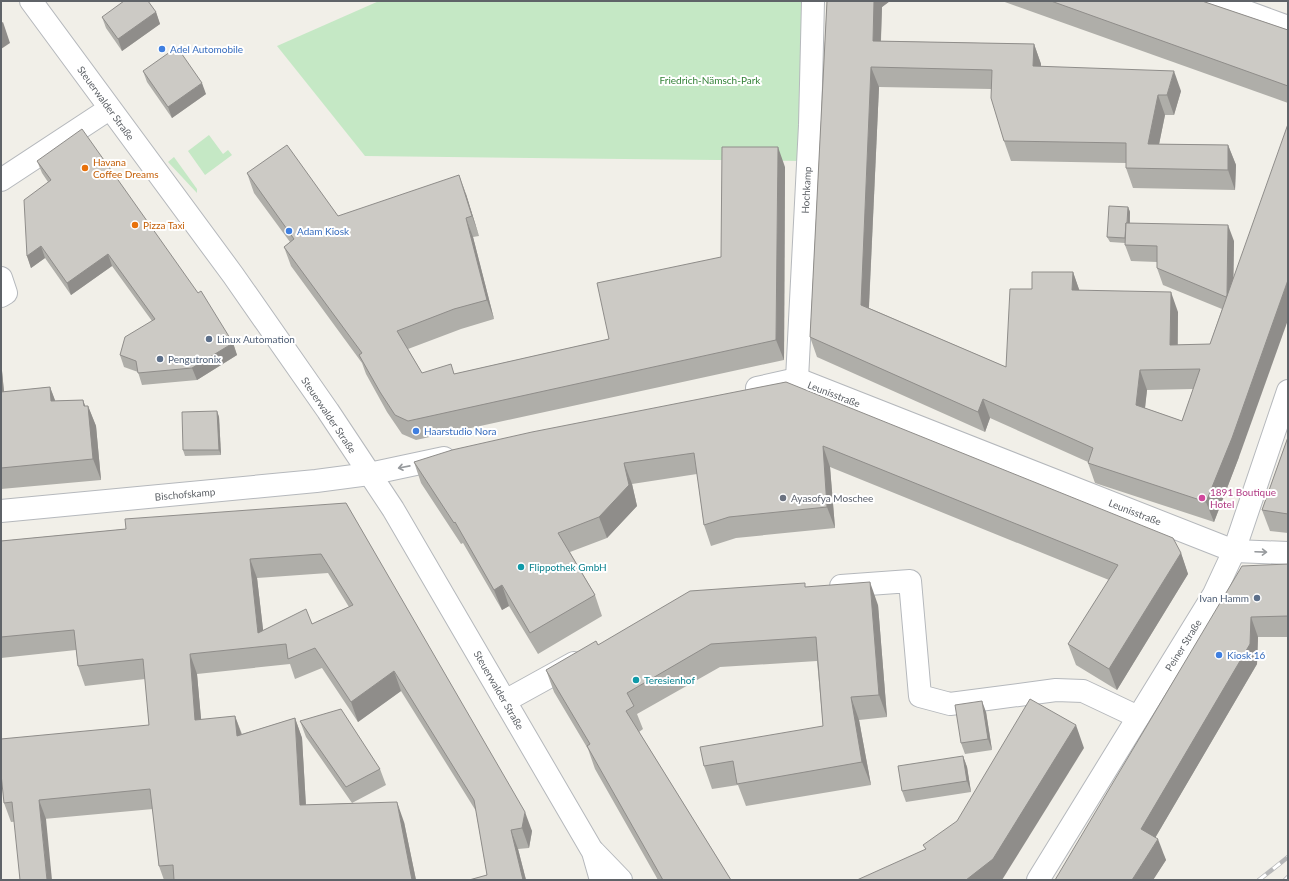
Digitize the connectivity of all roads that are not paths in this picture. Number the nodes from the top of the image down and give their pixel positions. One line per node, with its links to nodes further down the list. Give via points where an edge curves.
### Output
1 (31, 1): 5 (street, Steuerwalder Straße)
2 (813, 1): 9 (street, Hochkamp)
3 (1217, 1): 4 (street)
4 (1288, 27)
5 (109, 109): 6 (street); 13 (street, Steuerwalder Straße, via 233,275)
6 (1, 180)
7 (1, 278): 8 (street, via 6,293)
8 (1, 296)
9 (797, 379): 11 (street, Leunisstraße); 15 (street, Leunisstraße)
10 (1288, 392): 15 (street, Peiner Straße)
11 (736, 393)
12 (460, 455): 13 (street, one-way to 13)
13 (369, 474): 14 (street, Bischofskamp); 19 (street, Steuerwalder Straße, via 393,509)
14 (1, 511)
15 (1234, 551): 16 (street, Leunisstraße, one-way to 16); 20 (street, Peiner Straße, via 1214,594)
16 (1288, 553)
17 (825, 587): 20 (street, via 910,581 920,696 950,704 1056,690 1083,691)
18 (589, 655): 19 (street)
19 (505, 701): 21 (street, Steuerwalder Straße)
20 (1138, 718): 24 (street, Peiner Straße)
21 (593, 852): 22 (street, Steuerwalder Straße); 23 (street, Steuerwalder Straße)
22 (601, 880)
23 (621, 880)
24 (1038, 880)

